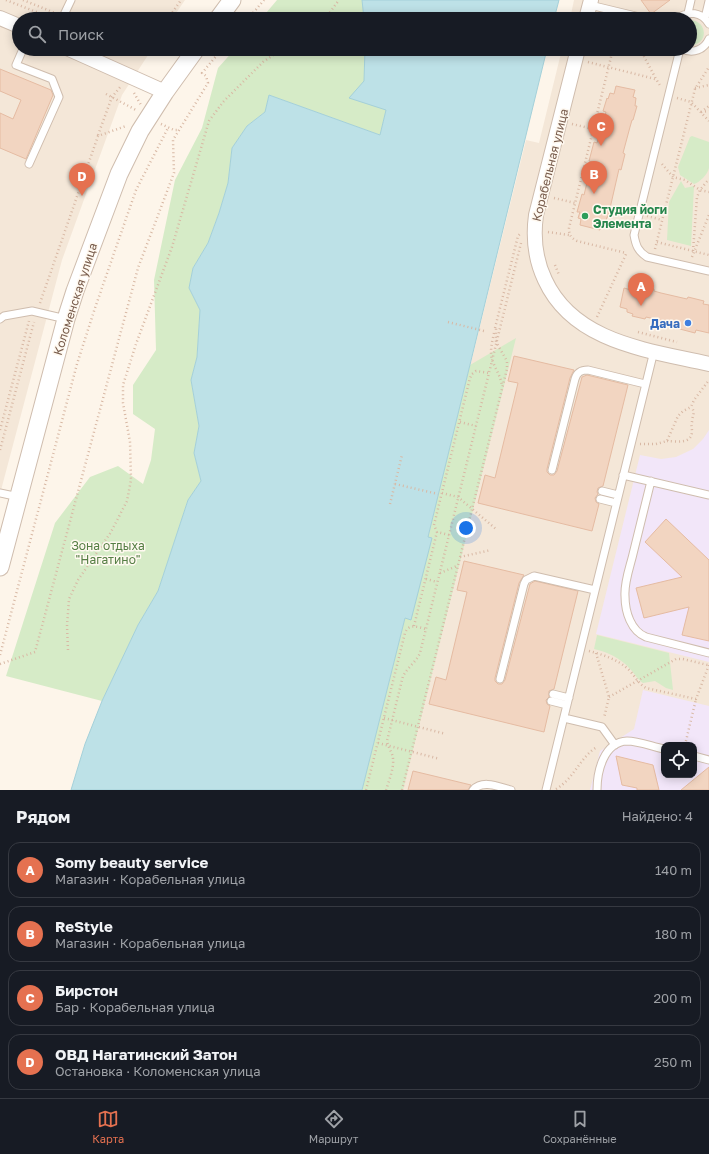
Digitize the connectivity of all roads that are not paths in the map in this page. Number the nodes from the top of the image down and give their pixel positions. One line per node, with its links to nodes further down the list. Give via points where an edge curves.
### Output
1 (71, 0): 6 (lane)
2 (232, 0): 7 (street)
3 (691, 0): 10 (lane)
4 (709, 1): 13 (lane)
5 (590, 2): 8 (street); 9 (lane)
6 (65, 12)
7 (223, 12)
8 (588, 12)
9 (624, 12)
10 (688, 12)
11 (697, 15): 13 (lane)
12 (0, 18): 14 (street)
13 (707, 21)
14 (12, 23)
15 (709, 39): 16 (lane)
16 (697, 50)
17 (20, 56): 23 (lane, via 16,65 52,79 59,97)
18 (84, 56): 22 (street)
19 (191, 56): 22 (street, Коломенская улица)
20 (576, 56): 27 (street, Корабельная улица, via 536,215 534,232 538,260 548,286 575,319 599,334)
21 (679, 56): 24 (lane, via 634,235 636,246 647,257)
22 (165, 92): 26 (street, Коломенская улица, via 140,131 119,174)
23 (29, 164)
24 (709, 271)
25 (0, 319): 26 (lane, via 4,316 34,311)
26 (66, 319): 37 (street, Коломенская улица)
27 (654, 351): 28 (street, Корабельная улица); 29 (lane)
28 (709, 364)
29 (646, 384): 30 (lane, via 588,370 578,373 574,379); 31 (lane)
30 (552, 470)
31 (623, 475): 32 (lane); 35 (lane)
32 (651, 481): 36 (lane); 42 (lane, via 626,584 626,605 631,622 640,635)
33 (0, 492): 37 (lane)
34 (602, 492): 35 (lane)
35 (618, 496): 39 (lane)
36 (709, 496)
37 (19, 497): 40 (street, Коломенская улица)
38 (600, 499): 39 (lane)
39 (616, 503): 41 (lane)
40 (0, 567)
41 (595, 590): 43 (lane, via 534,576 526,580); 45 (lane)
42 (709, 653)
43 (500, 679)
44 (552, 697): 45 (lane)
45 (568, 701): 46 (lane)
46 (564, 718): 47 (lane, via 602,727); 53 (lane)
47 (615, 745): 48 (lane, via 628,741); 54 (lane, via 605,754)
48 (661, 748)
49 (697, 757): 50 (lane)
50 (709, 760)
51 (473, 790): 52 (lane, via 477,786 487,784)
52 (512, 790)
53 (546, 790)
54 (597, 790)

